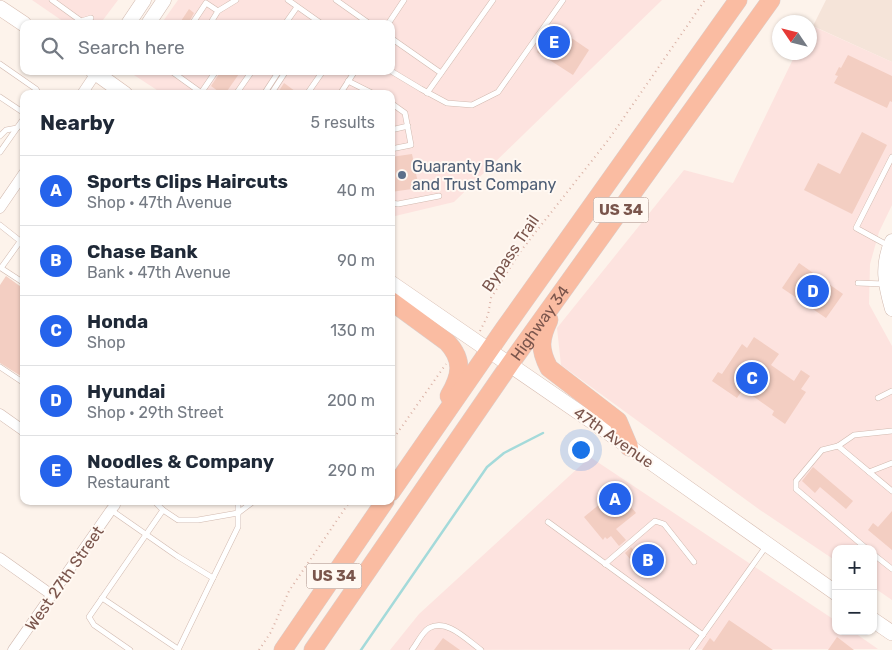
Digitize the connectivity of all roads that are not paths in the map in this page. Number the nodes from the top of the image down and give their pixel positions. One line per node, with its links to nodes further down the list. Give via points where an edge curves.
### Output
1 (52, 0): 16 (lane)
2 (144, 0): 18 (street)
3 (164, 0): 19 (street)
4 (236, 0): 14 (lane)
5 (288, 0): 12 (lane)
6 (336, 0): 24 (lane)
7 (404, 0): 25 (lane)
8 (493, 0): 30 (lane)
9 (563, 0): 52 (lane, via 498,92 472,106 447,103)
10 (738, 0): 80 (highway, Highway 34 / US 34)
11 (771, 0): 72 (highway, Highway 34 / US 34)
12 (298, 7): 22 (lane); 23 (lane)
13 (0, 8): 26 (main road)
14 (218, 11): 20 (lane, via 206,3); 21 (lane)
15 (91, 18): 17 (lane)
16 (80, 20)
17 (84, 20)
18 (131, 20)
19 (151, 20)
20 (195, 20)
21 (212, 20)
22 (288, 20)
23 (316, 20)
24 (364, 20)
25 (391, 20)
26 (20, 21)
27 (395, 41): 30 (lane)
28 (0, 64): 41 (lane)
29 (395, 73): 52 (lane)
30 (441, 73): 52 (lane)
31 (95, 75): 42 (street)
32 (101, 75): 43 (main road)
33 (178, 75): 44 (lane)
34 (213, 75): 45 (lane)
35 (249, 75): 46 (lane)
36 (276, 75): 47 (lane)
37 (283, 75): 48 (lane)
38 (320, 75): 49 (lane)
39 (352, 75): 40 (lane)
40 (348, 81): 50 (lane); 51 (lane)
41 (37, 90)
42 (85, 90)
43 (119, 90)
44 (198, 90)
45 (204, 90)
46 (239, 90)
47 (267, 90)
48 (274, 90)
49 (310, 90)
50 (342, 90)
51 (366, 90)
52 (427, 93)
53 (0, 97): 55 (lane)
54 (395, 105): 57 (lane, via 405,113)
55 (20, 111)
56 (20, 124): 58 (lane)
57 (408, 126): 59 (lane); 61 (lane, via 411,145)
58 (17, 128): 60 (lane, via 6,130); 62 (lane)
59 (395, 129)
60 (0, 136)
61 (395, 148)
62 (0, 152)
63 (892, 157): 71 (lane, via 856,228)
64 (20, 179): 67 (street)
65 (440, 196): 66 (lane)
66 (395, 204)
67 (0, 208)
68 (0, 225): 69 (lane)
69 (20, 240)
70 (20, 244): 73 (lane)
71 (891, 244): 76 (street, via 886,253)
72 (593, 248): 81 (highway, Highway 34 / US 34); 90 (highway, via 549,321 541,344 549,368 618,421)
73 (0, 268): 74 (lane)
74 (20, 280)
75 (858, 283): 76 (lane)
76 (885, 284): 79 (street)
77 (395, 286): 80 (main road, 47th Avenue)
78 (395, 304): 94 (highway, via 447,342 459,359 458,376 450,393)
79 (892, 309)
80 (482, 345): 81 (main road, 47th Avenue); 93 (highway, Highway 34 / US 34)
81 (510, 364): 90 (main road, 47th Avenue); 123 (highway, Highway 34 / US 34)
82 (0, 367): 83 (lane)
83 (20, 380)
84 (892, 391): 85 (lane)
85 (878, 398)
86 (0, 414): 87 (street)
87 (20, 428)
88 (892, 431): 89 (lane, via 854,435)
89 (838, 446): 92 (lane); 106 (lane, via 822,450 796,481 796,489)
90 (630, 447): 105 (main road, 47th Avenue)
91 (892, 464): 92 (lane)
92 (869, 472): 95 (lane)
93 (395, 485)
94 (395, 485)
95 (892, 491)
96 (113, 505): 104 (lane); 114 (street, West 27th Street)
97 (158, 505): 101 (lane)
98 (238, 505): 102 (lane)
99 (249, 505): 102 (lane)
100 (382, 505): 122 (highway, Highway 34 / US 34)
101 (163, 510): 102 (lane, via 178,520); 104 (lane)
102 (238, 513): 112 (lane, via 238,527)
103 (548, 522): 110 (lane)
104 (146, 535): 112 (lane); 115 (lane)
105 (767, 545): 113 (main road, 47th Avenue); 118 (lane)
106 (862, 545)
107 (877, 557): 111 (lane)
108 (0, 558): 114 (street)
109 (694, 562): 110 (lane, via 664,524 654,521)
110 (605, 564): 118 (lane)
111 (892, 569)
112 (213, 578): 121 (lane)
113 (832, 591)
114 (52, 594): 119 (street, West 27th Street)
115 (102, 598): 120 (lane, via 89,616 94,625); 121 (lane)
116 (877, 623): 117 (main road)
117 (892, 633)
118 (703, 635): 126 (lane)
119 (13, 650)
120 (130, 650)
121 (178, 650)
122 (283, 650)
123 (312, 650)
124 (412, 650): 125 (lane, via 427,628 438,625 447,626)
125 (481, 650)
126 (692, 650)

